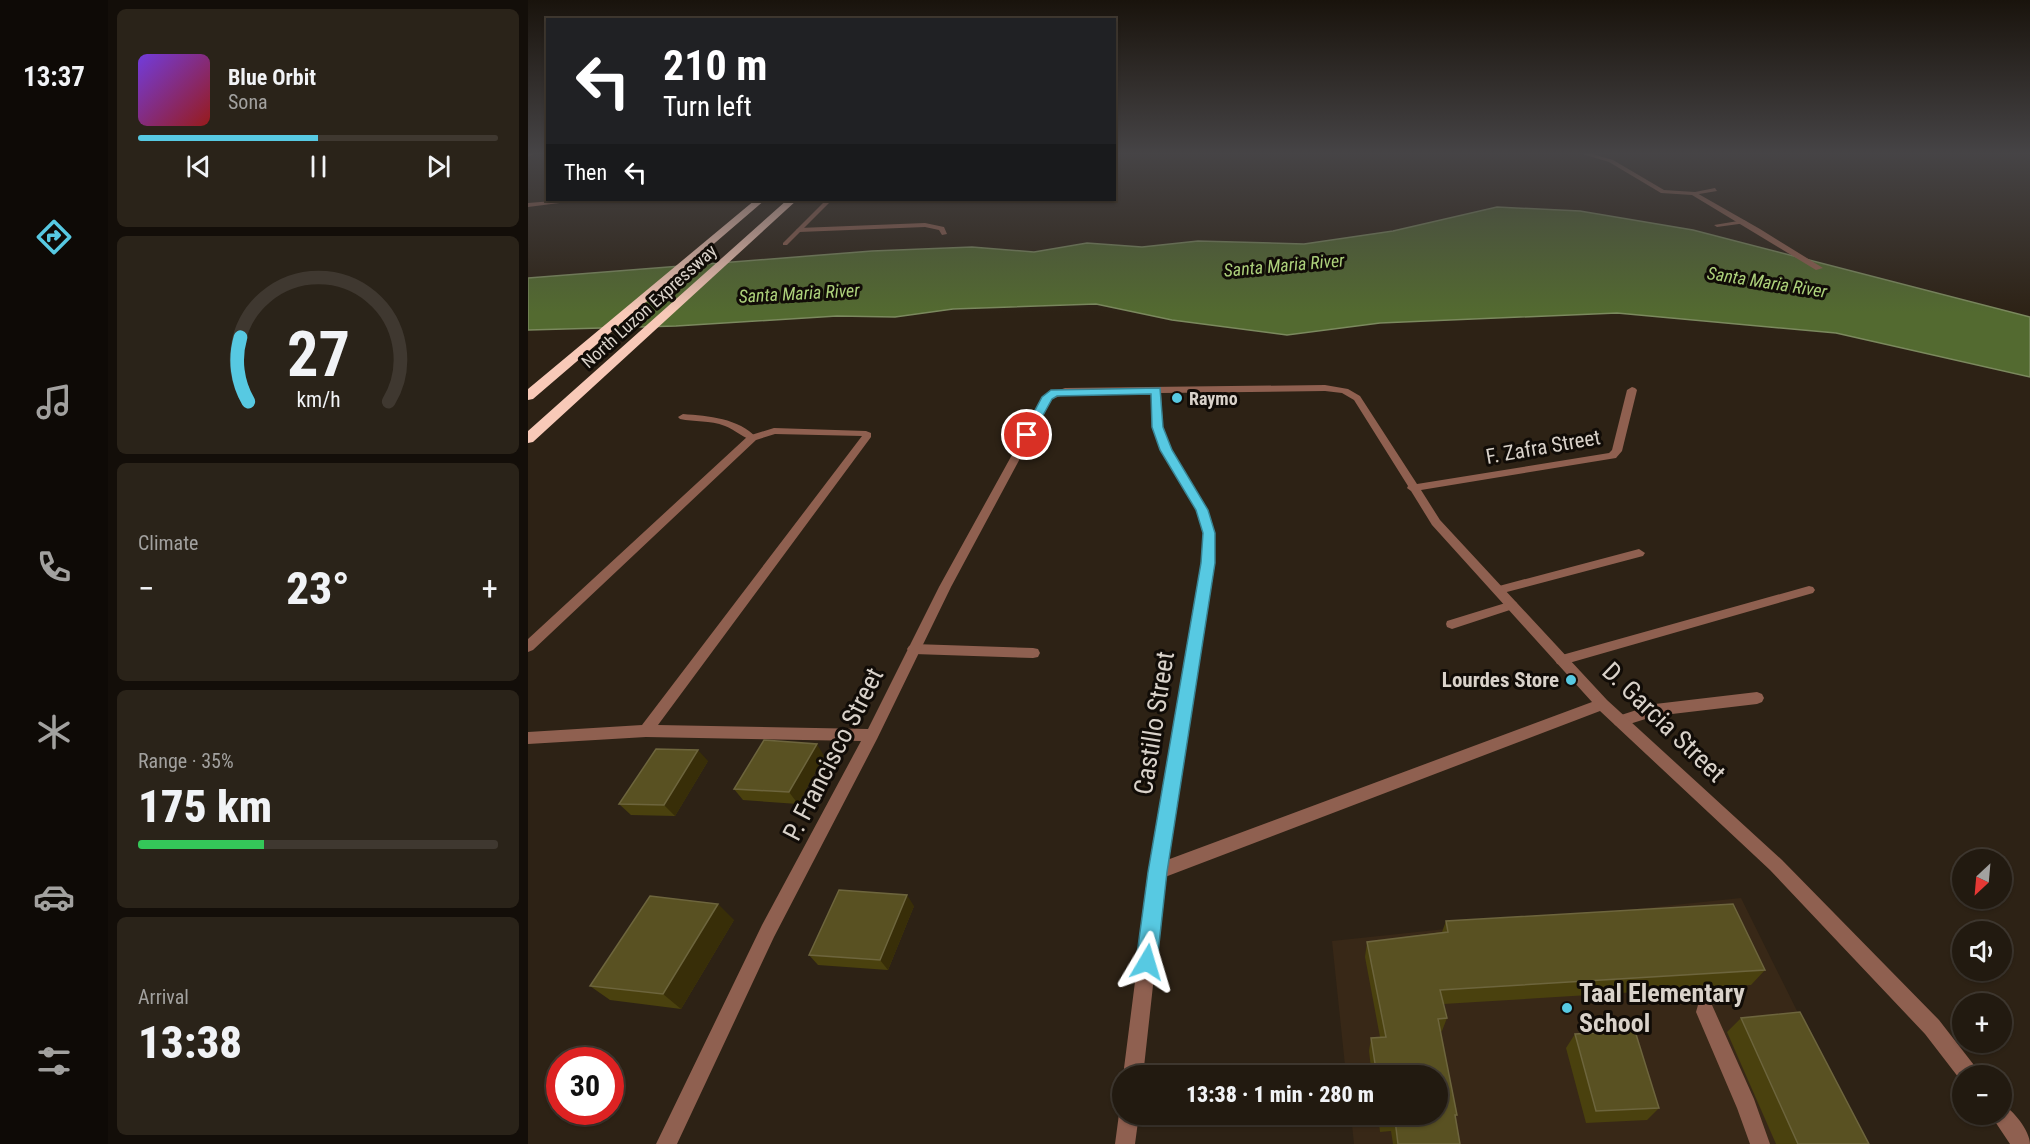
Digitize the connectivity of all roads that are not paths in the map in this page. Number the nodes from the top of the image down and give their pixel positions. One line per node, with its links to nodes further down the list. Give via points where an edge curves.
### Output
1 (752, 206): 13 (highway, North Luzon Expressway)
2 (785, 206): 16 (highway, North Luzon Expressway)
3 (823, 206): 7 (street)
4 (1717, 206): 5 (street)
5 (1744, 222): 6 (street); 10 (street)
6 (1717, 225)
7 (799, 230): 8 (street, via 925,225 942,228); 9 (street)
8 (944, 234)
9 (785, 244)
10 (1819, 268)
11 (1156, 390): 17 (street, D. Garcia Street, via 1345,391 1357,398); 24 (street, P. Francisco Street, via 1054,393 1047,397); 33 (street, Castillo Street, via 1158,427 1166,450 1202,510 1209,533 1208,563)
12 (1632, 390): 17 (street, F. Zafra Street, via 1617,451 1612,456)
13 (528, 396)
14 (683, 417): 15 (street, via 727,421)
15 (752, 438): 23 (street); 30 (street, via 774,431 868,435)
16 (528, 439)
17 (1412, 488): 19 (street, D. Garcia Street, via 1436,522)
18 (1639, 553): 19 (street)
19 (1499, 590): 21 (street, D. Garcia Street)
20 (1809, 590): 26 (street)
21 (1512, 605): 22 (street); 26 (street, D. Garcia Street)
22 (1452, 624)
23 (528, 647)
24 (914, 649): 25 (street); 31 (street, P. Francisco Street)
25 (1033, 653)
26 (1562, 660): 28 (street, D. Garcia Street)
27 (1757, 699): 29 (street, via 1655,710)
28 (1602, 704): 29 (street, D. Garcia Street); 33 (street)
29 (1620, 721): 36 (street, D. Garcia Street, via 1776,865 1932,1027)
30 (646, 731): 31 (street); 32 (street)
31 (872, 735): 39 (street, P. Francisco Street, via 768,931)
32 (528, 738)
33 (1157, 872): 35 (street, Castillo Street)
34 (1705, 1012): 41 (street)
35 (1134, 1065)
36 (1961, 1065)
37 (1128, 1125): 40 (street)
38 (2008, 1125): 42 (street)
39 (666, 1144)
40 (1125, 1144)
41 (1760, 1144)
42 (2023, 1144)

